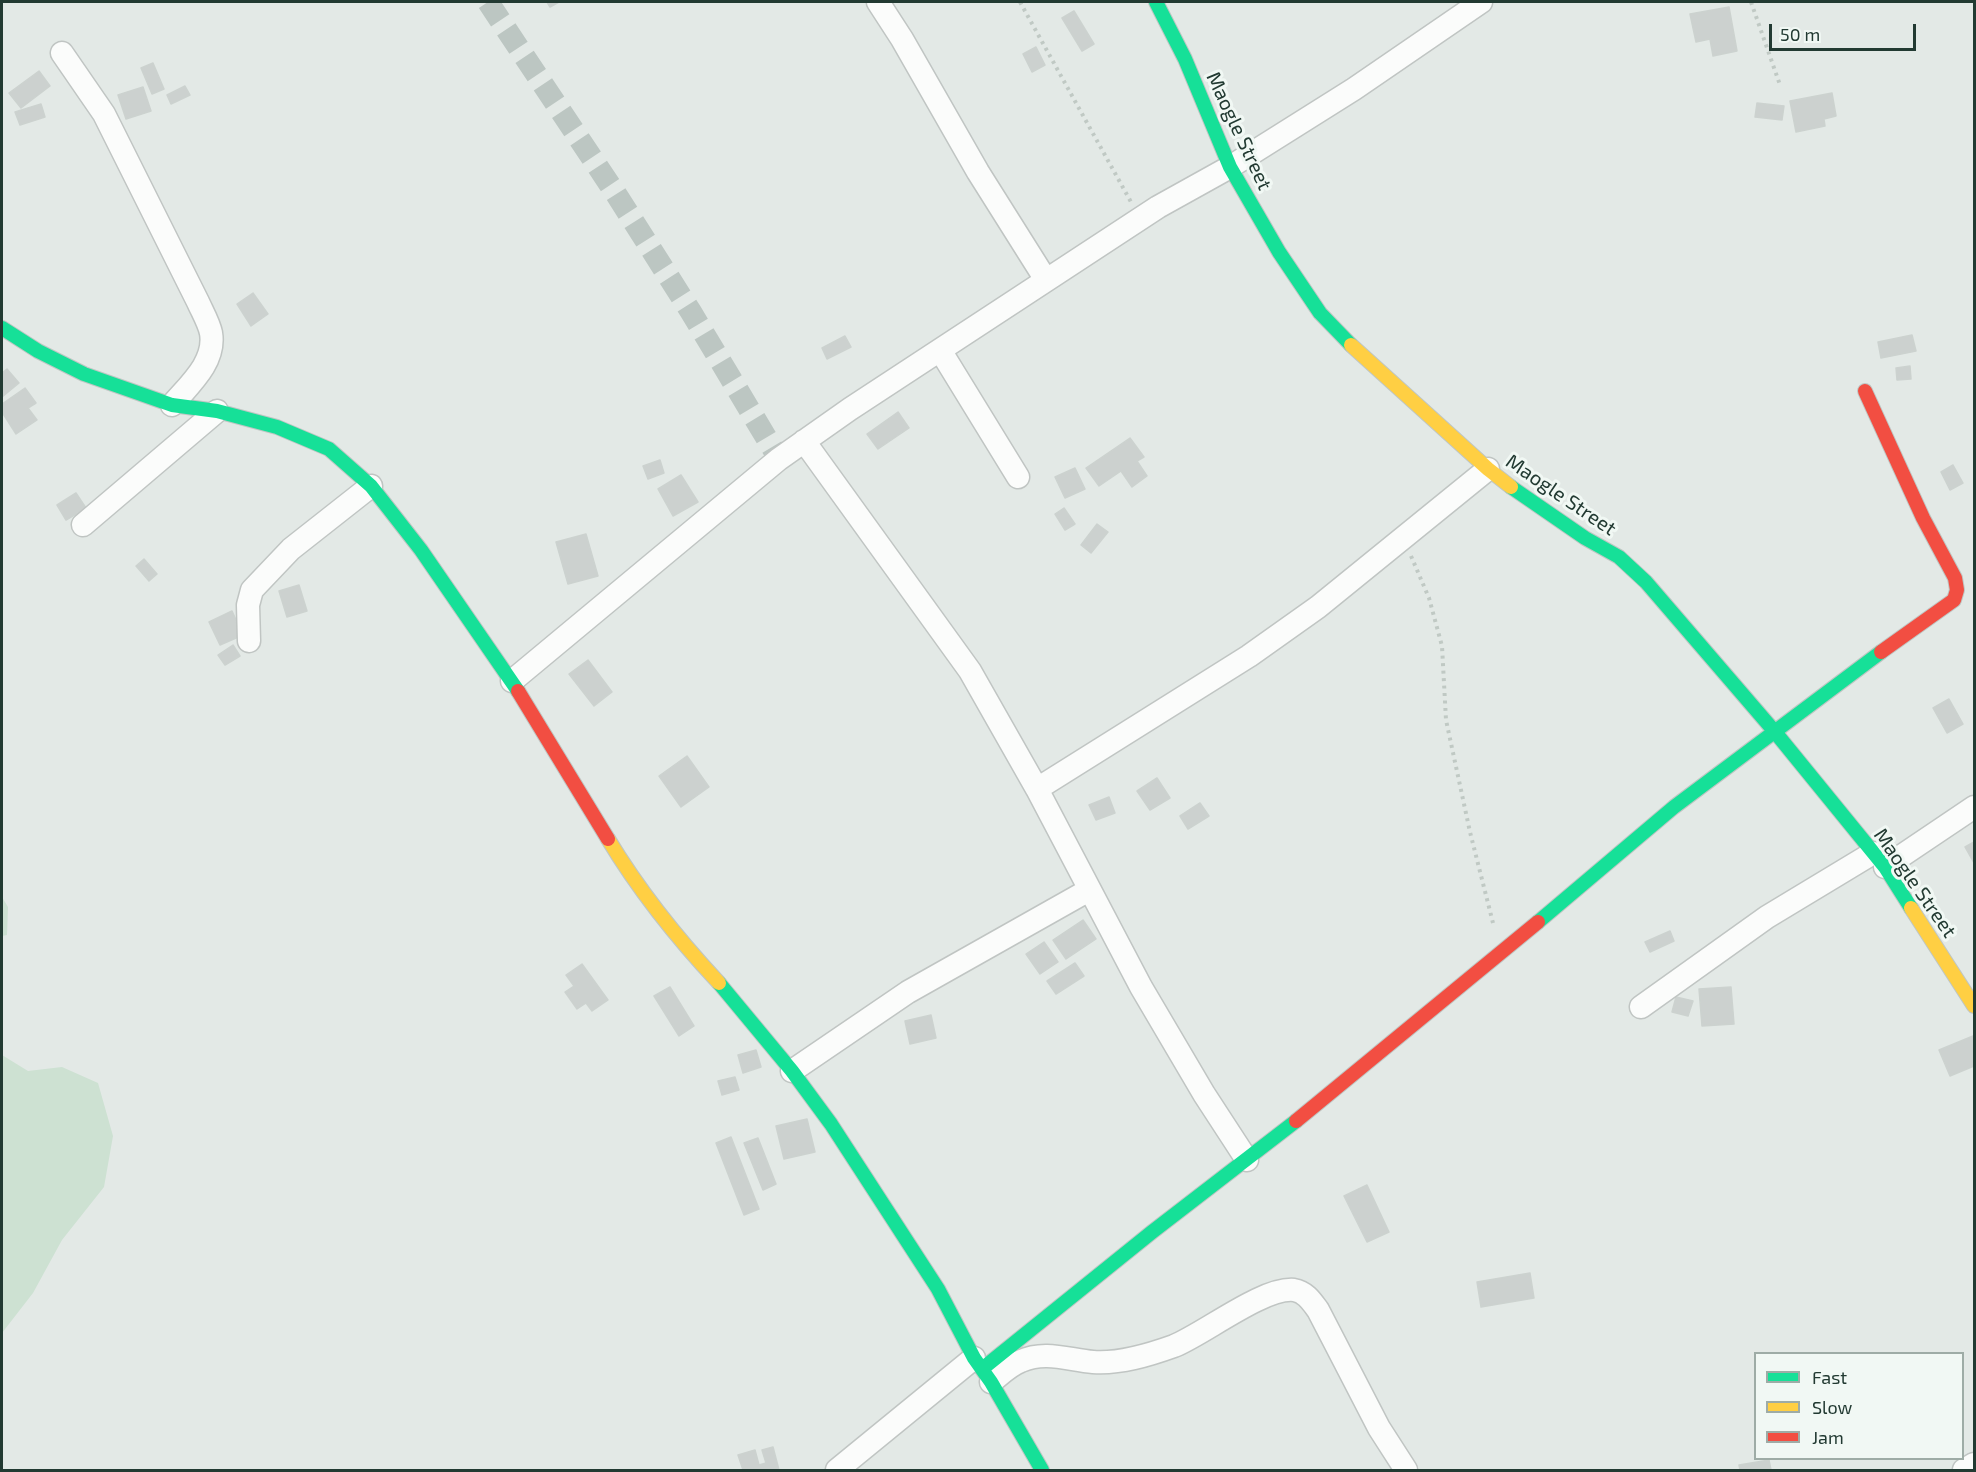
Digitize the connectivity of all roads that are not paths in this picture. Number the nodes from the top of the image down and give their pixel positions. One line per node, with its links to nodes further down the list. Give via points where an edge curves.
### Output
1 (878, 2): 6 (street)
2 (1156, 2): 5 (street, Maogle Street, via 1185,59)
3 (1481, 2): 5 (street)
4 (62, 53): 10 (street, via 104,114 211,332 210,353 204,365)
5 (1230, 167): 6 (street, via 1141,218); 13 (street, Maogle Street, via 1279,252 1320,312 1371,365)
6 (1046, 280): 8 (street)
7 (2, 328): 10 (street, via 84,374)
8 (940, 351): 12 (street); 14 (street)
9 (1865, 391): 19 (street, via 1923,518 1951,569 1957,590 1954,600)
10 (172, 405): 11 (street)
11 (217, 411): 15 (street, via 278,427 329,449); 16 (street)
12 (804, 441): 18 (street); 20 (street, via 970,671)
13 (1488, 469): 19 (street, Maogle Street, via 1618,557 1646,582); 20 (street, via 1318,607 1249,656)
14 (1018, 477)
15 (371, 486): 17 (street, via 291,549 252,590 248,604); 18 (street, via 421,550)
16 (83, 525)
17 (249, 641)
18 (512, 681): 26 (street, via 629,874 678,939)
19 (1775, 732): 22 (street, Maogle Street); 27 (street, via 1674,807)
20 (1037, 789): 23 (street)
21 (1974, 807): 22 (street)
22 (1879, 860): 24 (street, Maogle Street); 25 (street, via 1767,917)
23 (1089, 890): 26 (street, via 908,992); 27 (street, via 1204,1094)
24 (1974, 1006)
25 (1641, 1007)
26 (792, 1071): 28 (street, via 938,1289)
27 (1248, 1160): 28 (street)
28 (982, 1370): 30 (street); 31 (street); 32 (street, via 1043,1356 1093,1362 1157,1352 1244,1306 1294,1290 1305,1294 1318,1310 1379,1428)
29 (1974, 1464): 33 (street)
30 (837, 1470)
31 (1042, 1470)
32 (1406, 1470)
33 (1964, 1470)

